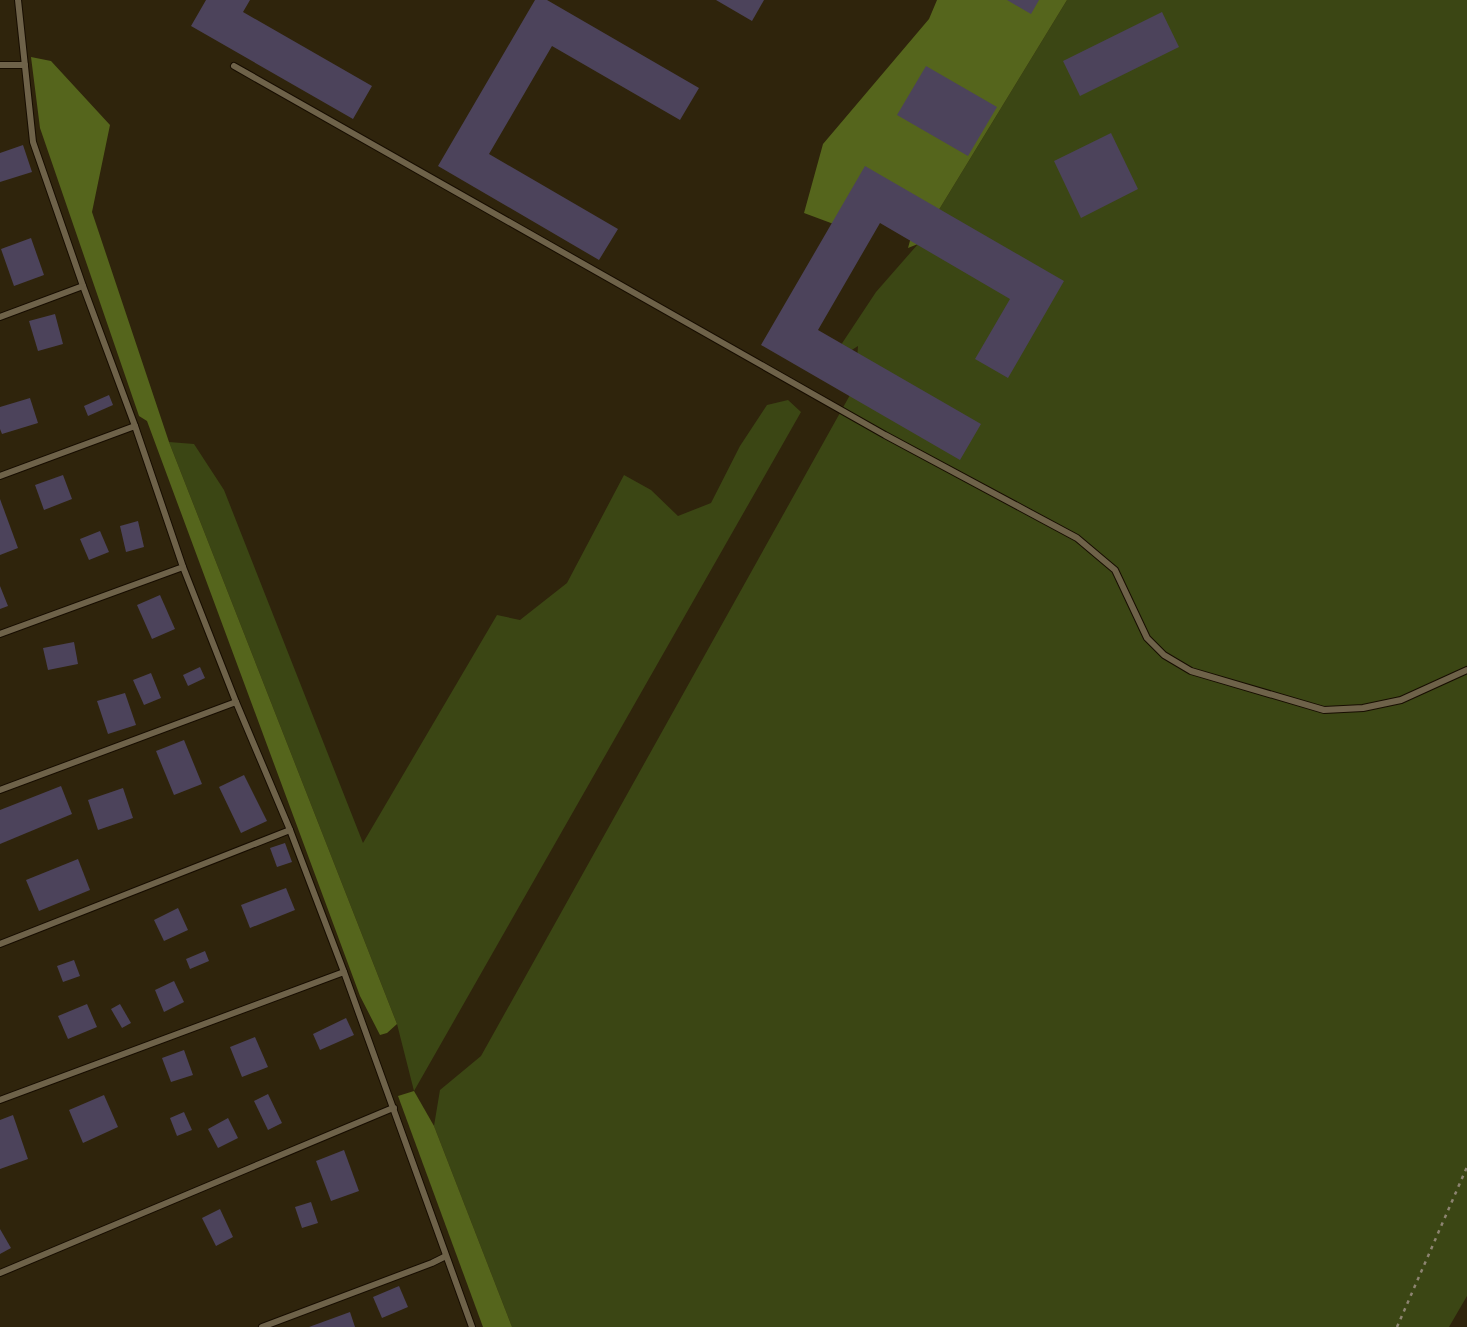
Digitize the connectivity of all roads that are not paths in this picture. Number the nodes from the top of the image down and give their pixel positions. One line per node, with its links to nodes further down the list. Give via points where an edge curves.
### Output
1 (18, 0): 3 (lane)
2 (0, 65): 3 (lane)
3 (25, 65): 5 (lane, via 33,142)
4 (234, 66): 11 (lane, via 873,429 1077,538 1115,570 1147,638 1164,655 1191,670 1324,710 1363,709 1401,701)
5 (83, 286): 6 (lane); 7 (lane)
6 (0, 317)
7 (135, 426): 8 (lane); 9 (lane)
8 (0, 476)
9 (183, 567): 10 (lane); 12 (lane)
10 (0, 634)
11 (1467, 670)
12 (236, 702): 13 (lane); 14 (lane)
13 (0, 790)
14 (290, 830): 15 (lane); 16 (lane)
15 (0, 944)
16 (344, 972): 17 (lane); 18 (lane)
17 (0, 1100)
18 (395, 1107): 19 (lane); 20 (lane)
19 (446, 1256): 21 (lane); 22 (lane)
20 (0, 1273)
21 (262, 1327)
22 (472, 1327)

